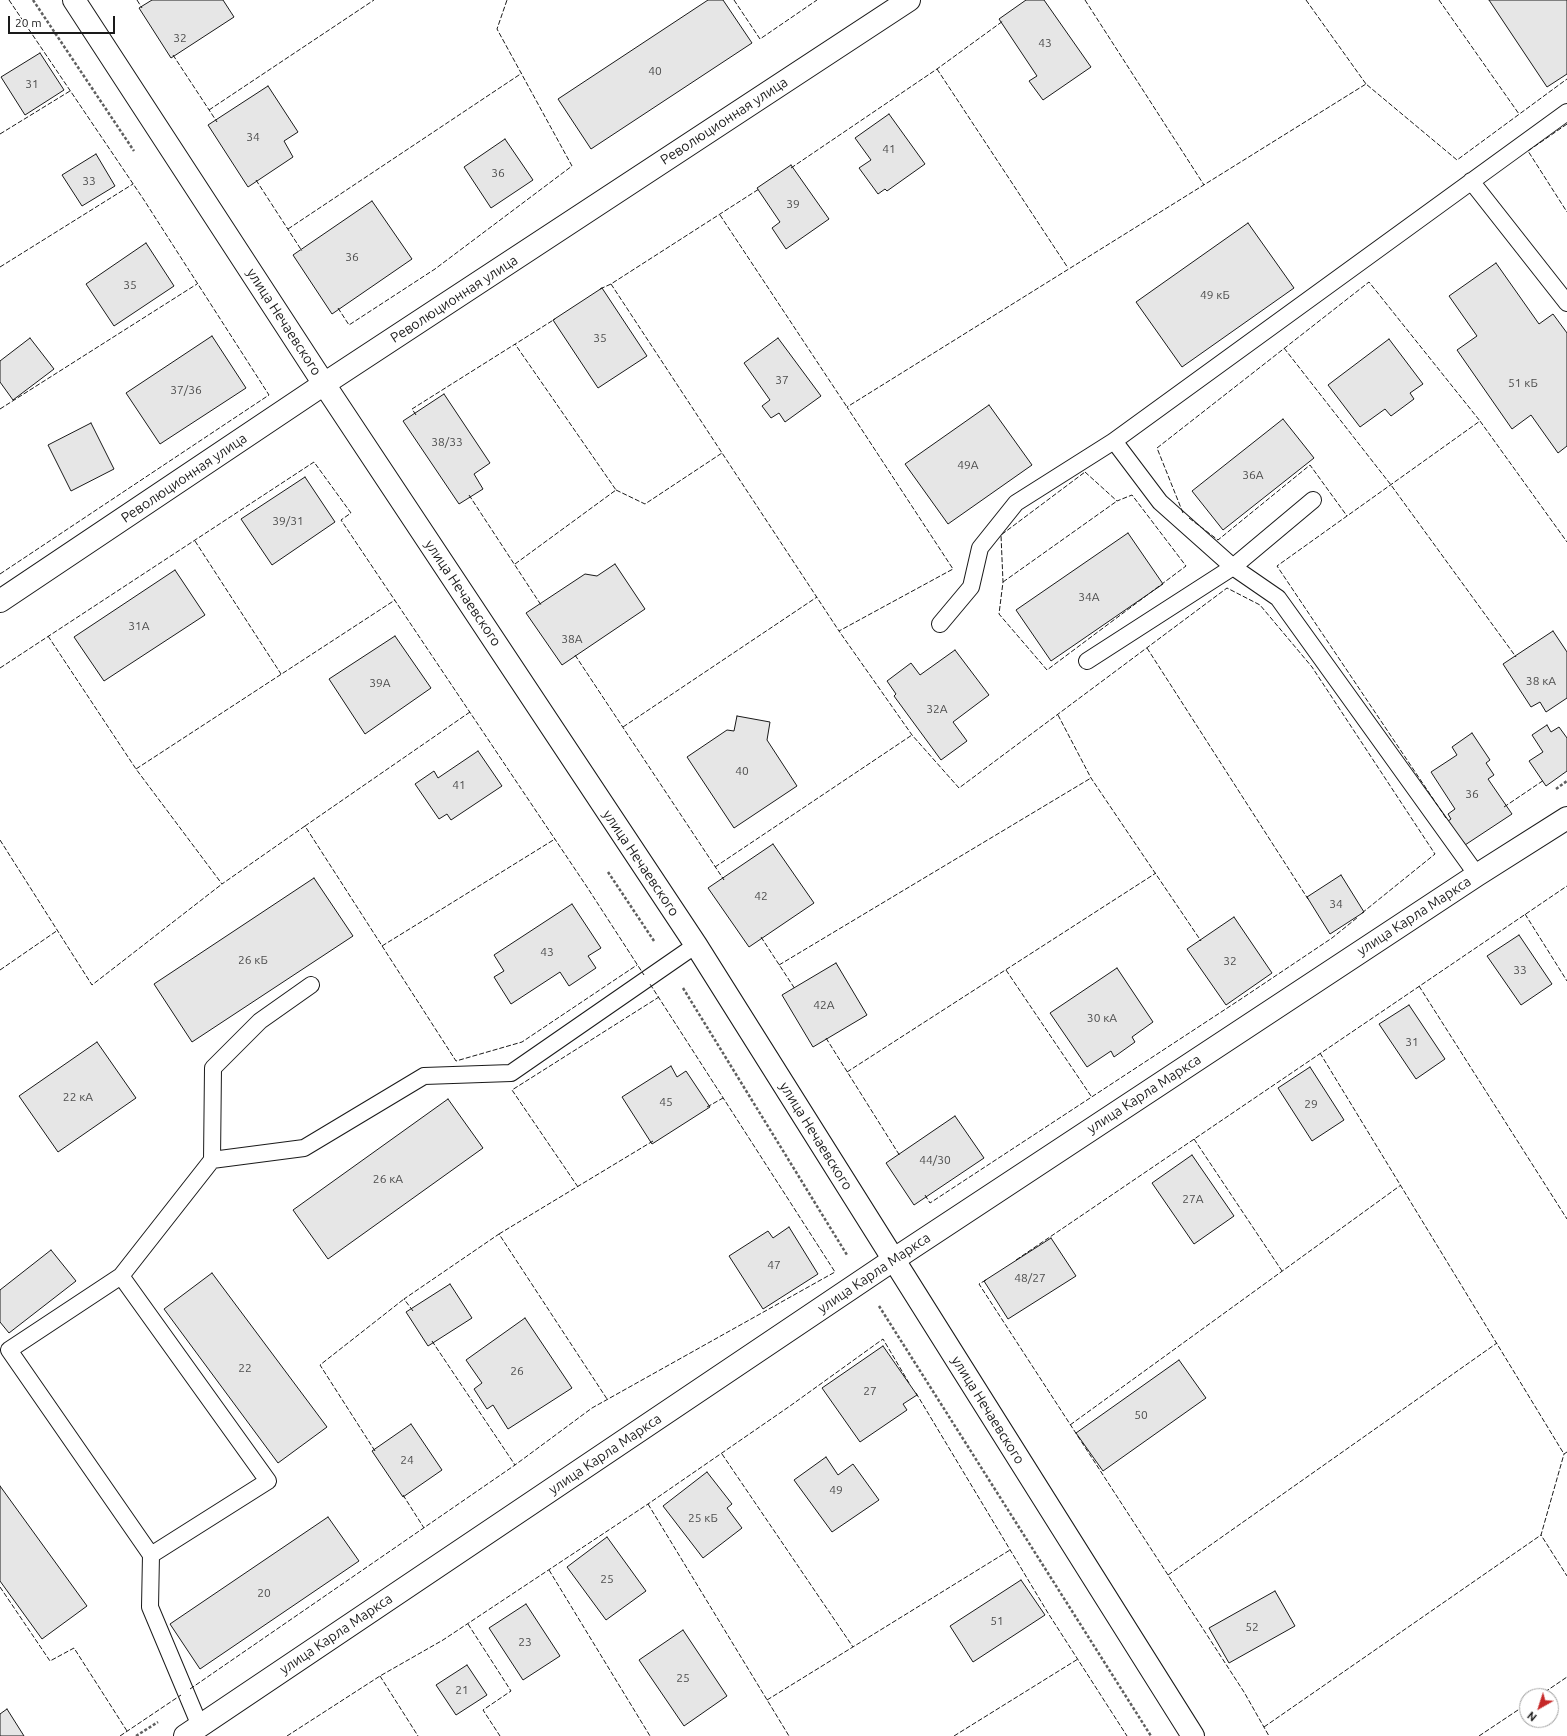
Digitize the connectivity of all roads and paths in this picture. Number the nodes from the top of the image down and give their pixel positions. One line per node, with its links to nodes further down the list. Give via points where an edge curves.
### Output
1 (33, 0): 5 (path)
2 (74, 0): 8 (street, улица Нечаевского)
3 (909, 0): 8 (street, Революционная улица)
4 (1567, 112): 6 (lane)
5 (138, 158)
6 (1471, 181): 7 (lane); 9 (lane)
7 (1567, 303)
8 (324, 384): 12 (street, Революционная улица); 18 (street, улица Нечаевского)
9 (1114, 441): 11 (lane, via 1160,502); 13 (lane, via 1016,503 980,548 971,587)
10 (1312, 500): 11 (lane)
11 (1233, 567): 14 (lane); 17 (lane, via 1278,598)
12 (0, 601)
13 (940, 624)
14 (1087, 661)
15 (1567, 818): 17 (street, улица Карла Маркса)
16 (608, 871): 19 (path)
17 (1477, 875): 22 (street, улица Карла Маркса)
18 (696, 945): 19 (lane); 22 (street, улица Нечаевского)
19 (669, 964): 21 (lane, via 511,1073 424,1076 304,1148); 24 (path)
20 (311, 985): 21 (lane, via 260,1021 213,1068)
21 (212, 1160): 23 (lane)
22 (893, 1260): 24 (street, улица Карла Маркса); 28 (street, улица Нечаевского)
23 (121, 1276): 25 (lane, via 9,1350); 25 (lane, via 268,1482)
24 (863, 1280): 26 (street, улица Карла Маркса); 27 (path)
25 (151, 1555): 26 (lane, via 150,1606)
26 (193, 1731)
27 (1151, 1736)
28 (1193, 1736)

